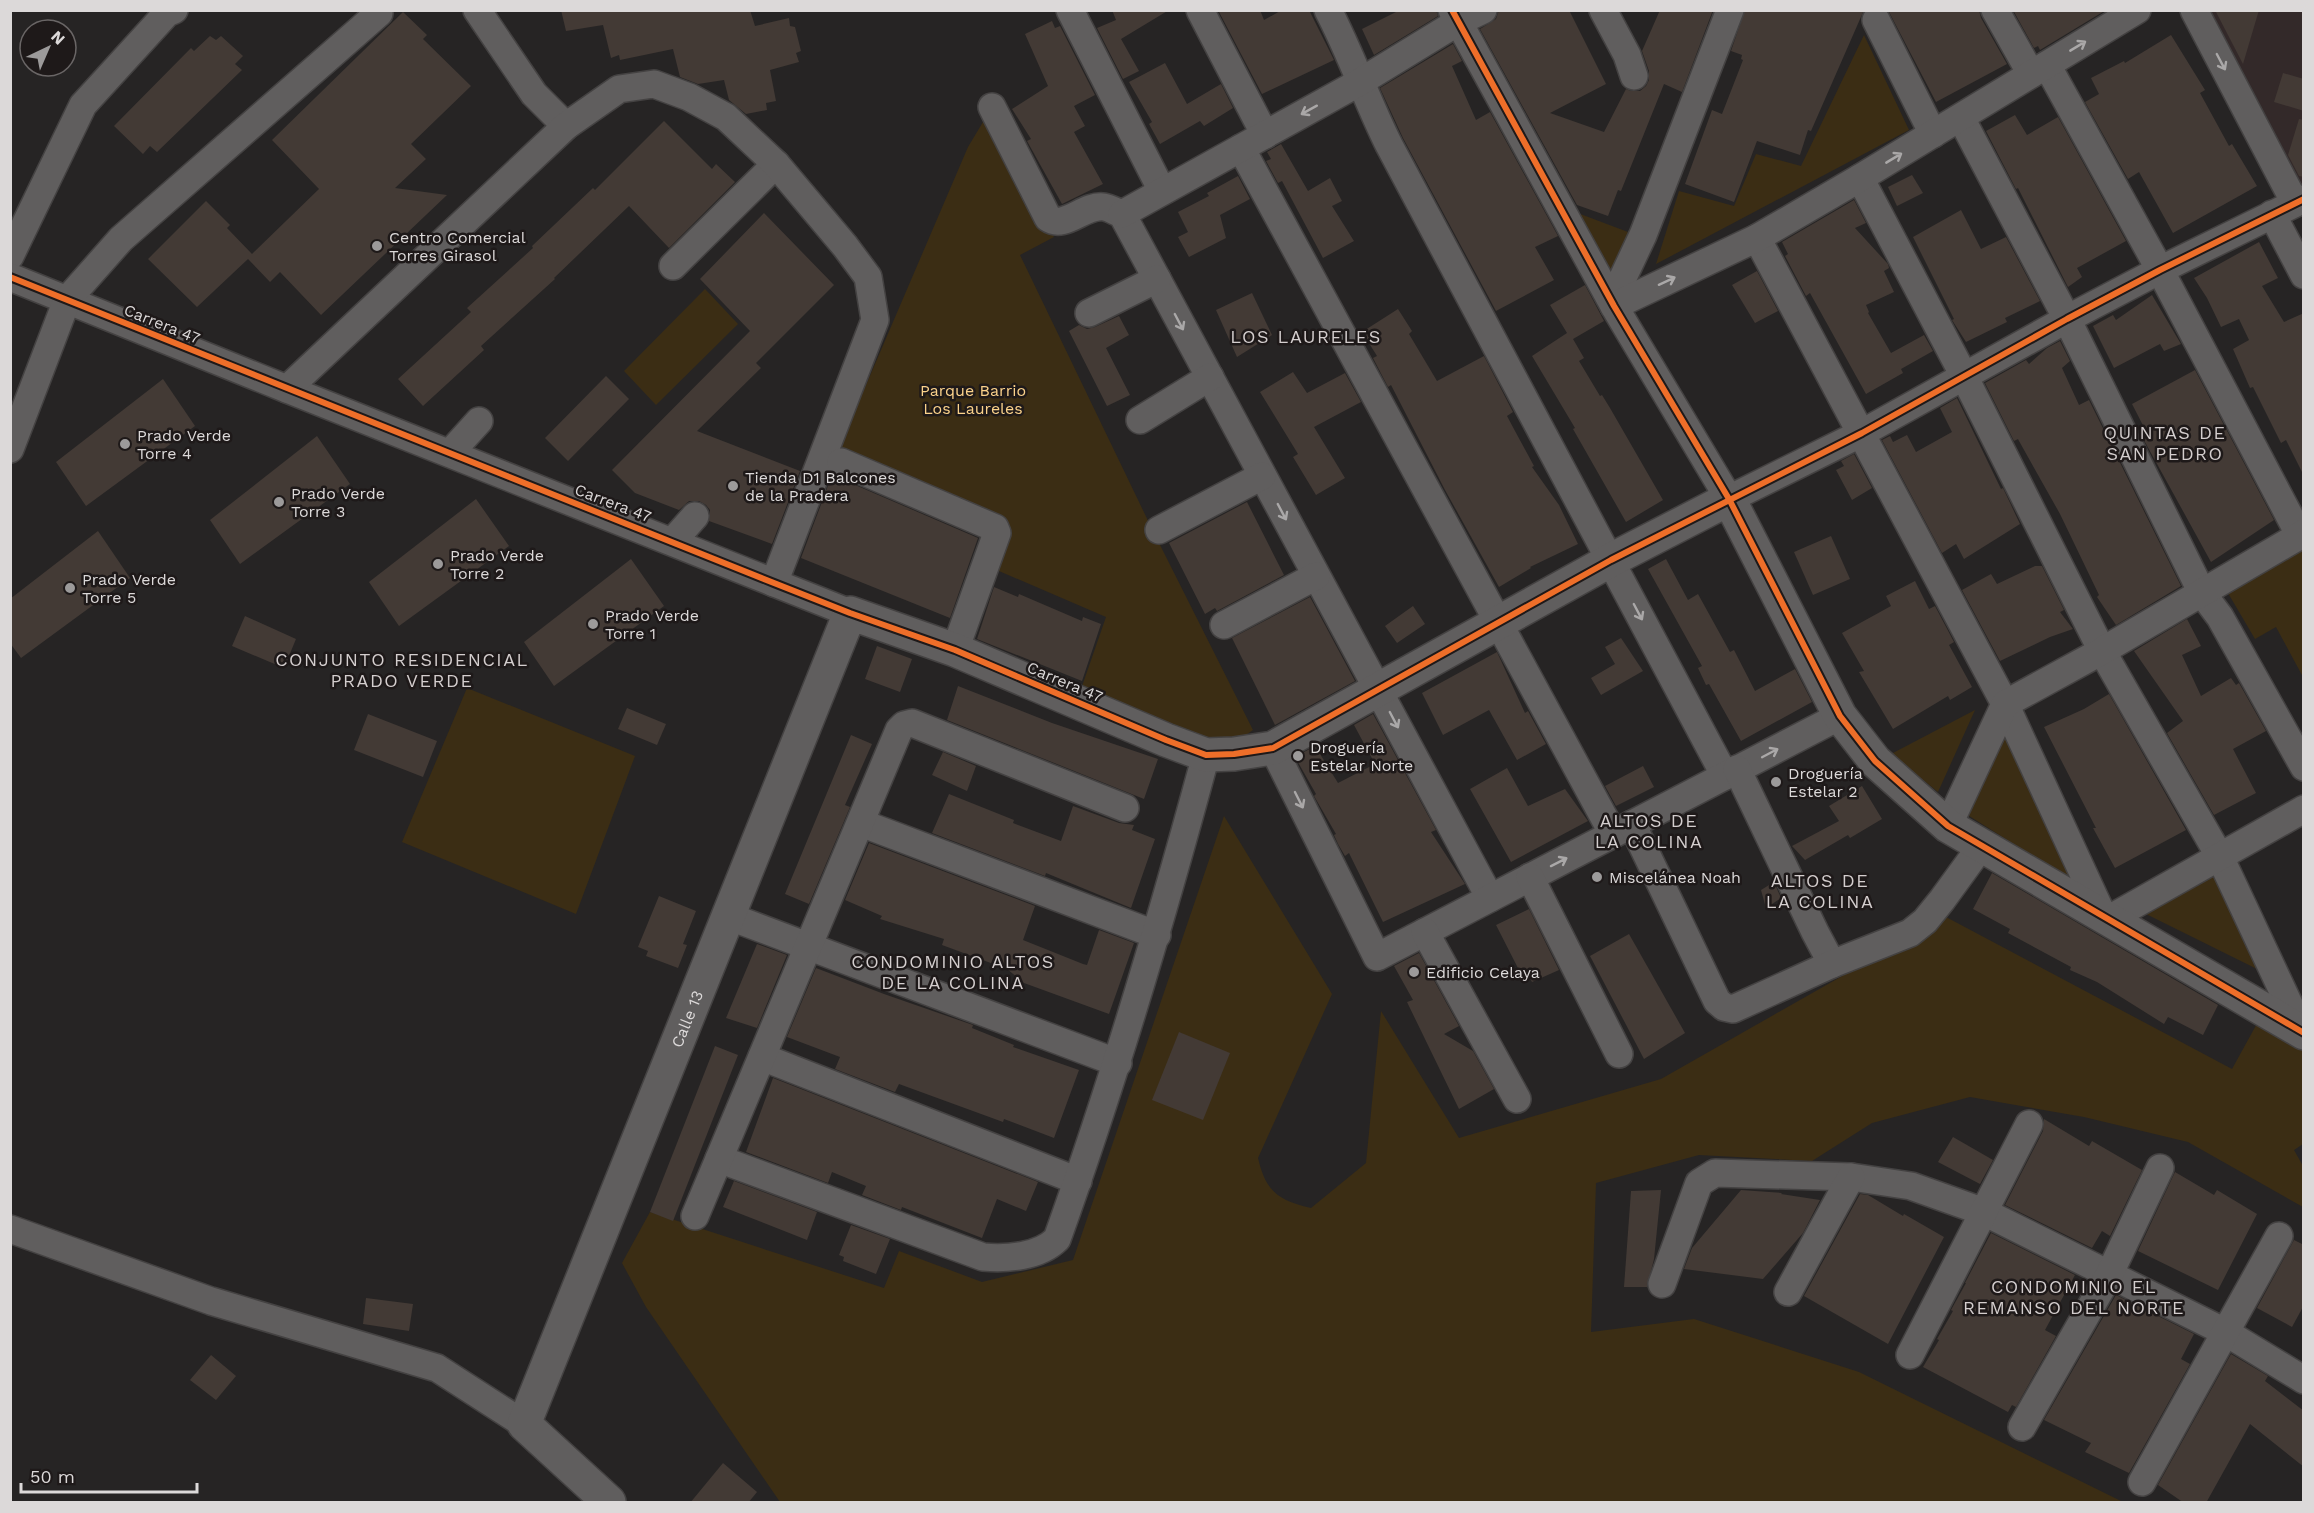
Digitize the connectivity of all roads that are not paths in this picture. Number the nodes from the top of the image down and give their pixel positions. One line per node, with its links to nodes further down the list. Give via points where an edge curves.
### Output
1 (174, 10): 30 (street, via 83,105)
2 (477, 10): 20 (street, via 534,94)
3 (1070, 10): 26 (street)
4 (1200, 10): 22 (street)
5 (1328, 10): 17 (street)
6 (1483, 10): 13 (street)
7 (1603, 10): 16 (street)
8 (1730, 10): 37 (street)
9 (1995, 10): 15 (street)
10 (2194, 10): 27 (street, one-way to 27)
11 (2132, 12): 15 (street, one-way to 11)
12 (379, 13): 36 (street, via 121,239)
13 (1455, 16): 17 (street); 37 (street)
14 (1876, 20): 21 (street)
15 (2039, 69): 19 (street); 32 (street)
16 (1634, 76)
17 (1360, 82): 22 (street, one-way to 22); 55 (street, via 1389,145)
18 (992, 106): 28 (street, via 1048,218 1061,222 1090,208 1103,207)
19 (1960, 118): 21 (street); 39 (street)
20 (566, 126): 24 (street, via 619,89 654,84 726,117); 42 (street)
21 (1933, 134): 25 (street, one-way to 21)
22 (1265, 135): 23 (street)
23 (1241, 148): 26 (street); 60 (street)
24 (776, 164): 31 (street); 57 (street, via 868,277 875,320)
25 (1860, 178): 29 (street); 40 (street)
26 (1162, 191): 28 (street)
27 (2290, 205): 32 (street); 33 (street)
28 (1122, 214): 35 (street)
29 (1758, 238): 37 (street, one-way to 29); 45 (street)
30 (10, 256)
31 (673, 266)
32 (2160, 270): 39 (street); 53 (street)
33 (2304, 275)
34 (10, 277): 36 (street, Carrera 47)
35 (1157, 279): 38 (street); 41 (street, one-way to 41)
36 (67, 300): 42 (street, Carrera 47); 46 (street)
37 (1613, 303): 50 (street)
38 (1089, 313)
39 (2067, 319): 40 (street); 58 (street)
40 (1964, 376): 45 (street); 63 (street)
41 (1209, 377): 43 (street); 49 (street)
42 (287, 389): 47 (street, Carrera 47)
43 (1140, 420)
44 (479, 421): 47 (street)
45 (1863, 433): 50 (street); 65 (street)
46 (10, 449)
47 (450, 453): 54 (street, Carrera 47)
48 (841, 462): 62 (street, via 995,528 997,533)
49 (1262, 476): 52 (street); 56 (street, one-way to 56)
50 (1729, 499): 55 (street); 66 (street)
51 (695, 516): 54 (street)
52 (1159, 530)
53 (2302, 534): 58 (street)
54 (673, 541): 57 (street, Carrera 47)
55 (1611, 561): 60 (street); 70 (street, one-way to 70)
56 (1316, 576): 61 (street); 64 (street)
57 (774, 583): 59 (street, Carrera 47)
58 (2202, 593): 63 (street); 69 (street, via 2220,617)
59 (850, 613): 62 (street, Carrera 47); 80 (street, Calle 13)
60 (1499, 623): 64 (street); 75 (street)
61 (1224, 625)
62 (955, 650): 68 (street, Carrera 47)
63 (2102, 651): 65 (street); 77 (street)
64 (1377, 690): 67 (street); 79 (street, one-way to 79)
65 (2005, 704): 74 (street); 81 (street)
66 (1840, 716): 70 (street, one-way to 66); 74 (street, via 1875,761)
67 (1273, 748): 68 (street); 82 (street, one-way to 82, via 1377,957)
68 (1206, 755): 83 (street)
69 (2304, 767)
70 (1731, 773): 75 (street); 85 (street)
71 (1125, 808): 73 (street, via 912,723 899,730)
72 (2304, 809): 77 (street)
73 (861, 823): 83 (street); 84 (street)
74 (1948, 826): 76 (street)
75 (1622, 829): 78 (street, one-way to 75); 85 (street, via 1717,1001 1724,1007 1733,1009)
76 (1982, 845): 81 (street); 85 (street, via 1925,921 1910,933)
77 (2220, 857): 81 (street); 86 (street)
78 (1530, 877): 79 (street); 87 (street)
79 (1490, 898): 82 (street)
80 (728, 916): 84 (street); 106 (street, Calle 13)
81 (2105, 917): 86 (street)
82 (1425, 932): 90 (street)
83 (1157, 935): 89 (street)
84 (807, 946): 88 (street); 89 (street)
85 (1833, 964)
86 (2303, 1032)
87 (1619, 1054)
88 (762, 1057): 92 (street); 95 (street)
89 (1118, 1063): 95 (street)
90 (1517, 1099)
91 (2029, 1124): 96 (street)
92 (719, 1159): 95 (street, via 983,1257 1000,1259 1042,1251 1057,1239); 97 (street)
93 (2160, 1168): 100 (street)
94 (1851, 1177): 96 (street, via 1911,1186); 101 (street, via 1715,1173 1706,1176 1699,1183); 102 (street)
95 (1078, 1181)
96 (1984, 1212): 100 (street); 104 (street)
97 (695, 1216)
98 (10, 1229): 106 (street, via 211,1301 437,1368)
99 (2279, 1236): 103 (street)
100 (2109, 1275): 103 (street); 107 (street)
101 (1662, 1284)
102 (1788, 1292)
103 (2225, 1332): 105 (street); 108 (street)
104 (1910, 1355)
105 (2304, 1380)
106 (524, 1424): 109 (street)
107 (2022, 1427)
108 (2142, 1482)
109 (609, 1503)

